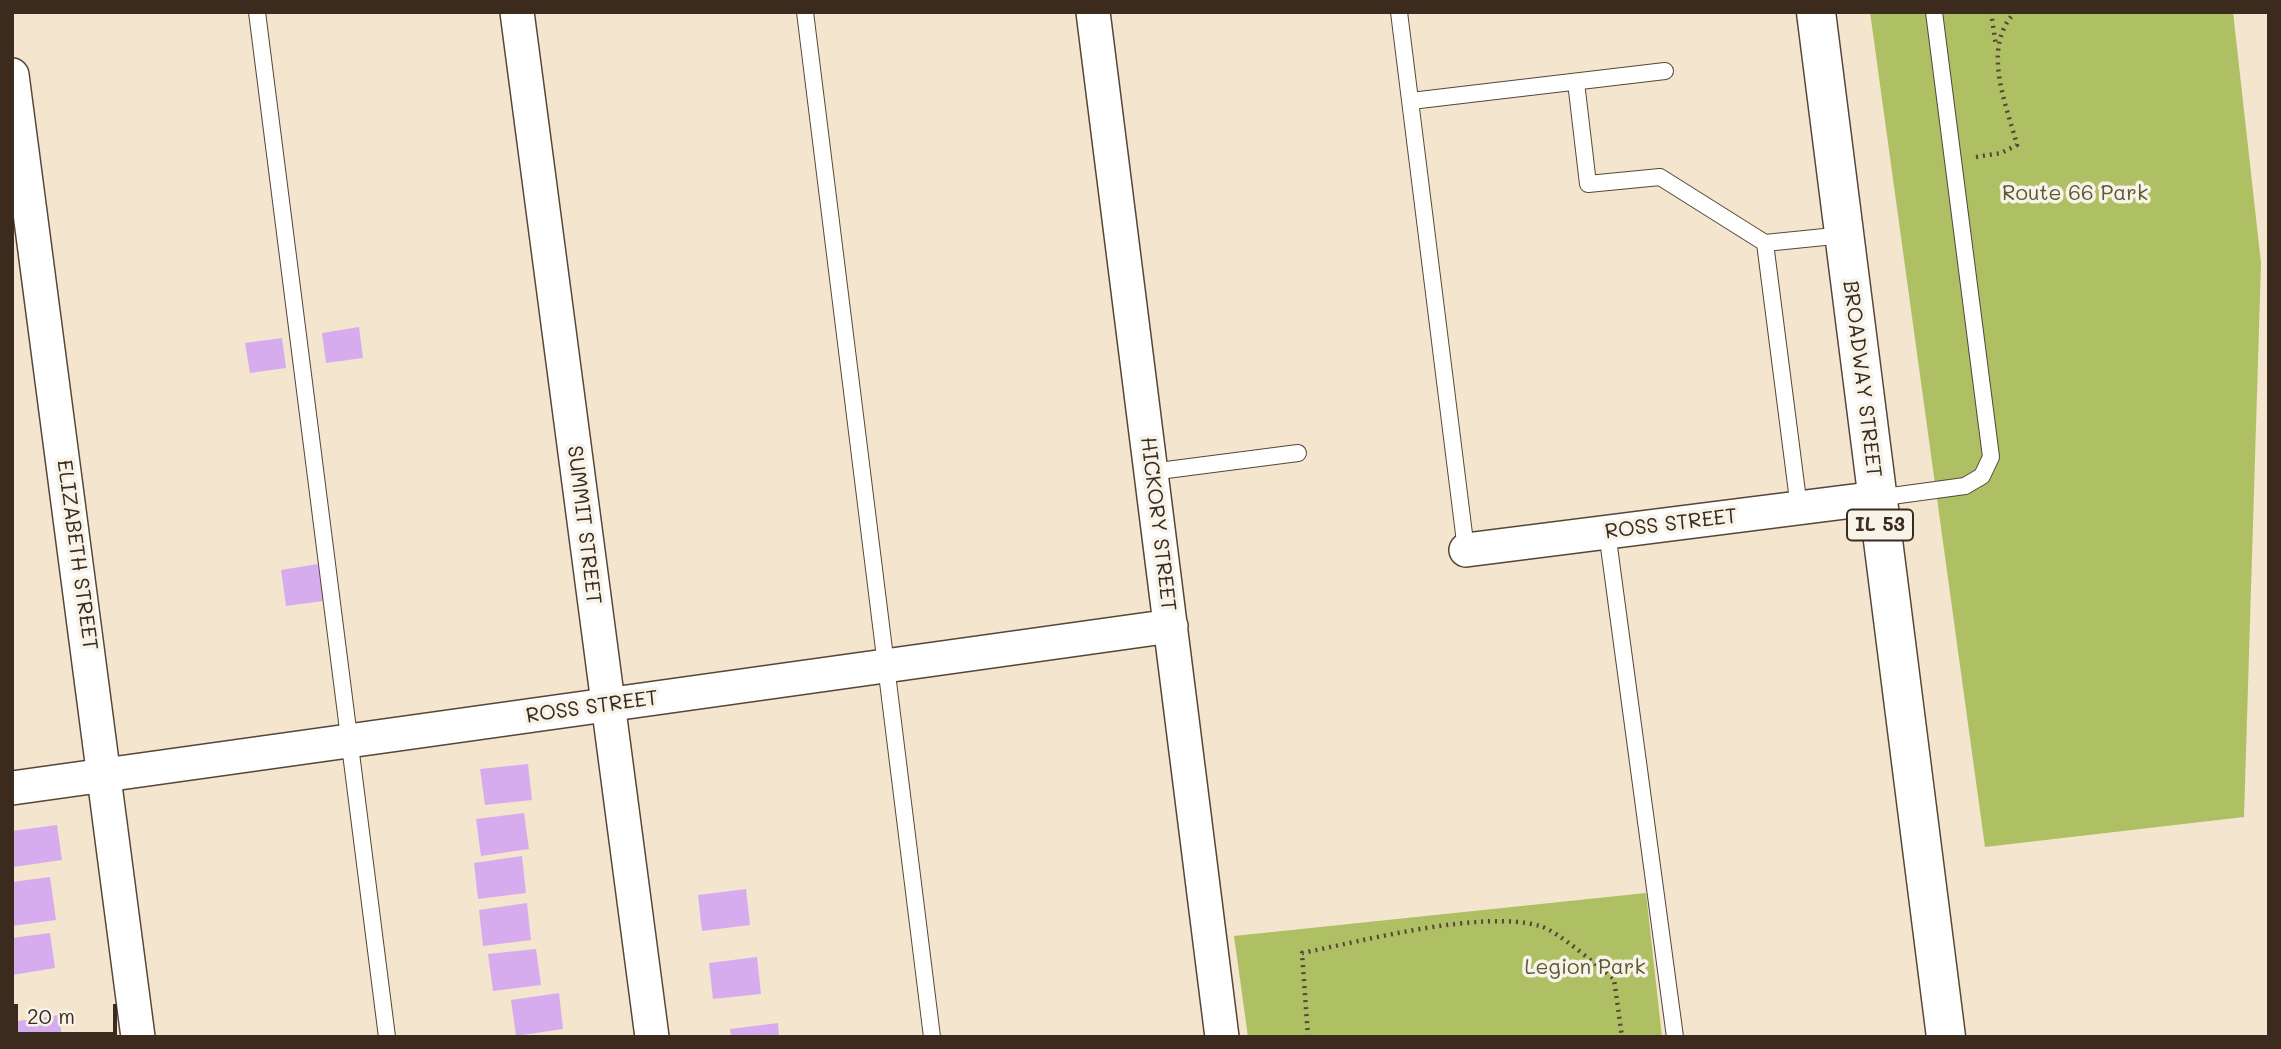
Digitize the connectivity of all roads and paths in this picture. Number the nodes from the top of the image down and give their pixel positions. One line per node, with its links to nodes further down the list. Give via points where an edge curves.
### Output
1 (257, 12): 27 (lane)
2 (517, 12): 26 (street, SUMMIT STREET)
3 (804, 12): 25 (lane)
4 (1093, 12): 19 (street, HICKORY STREET)
5 (1399, 12): 14 (lane)
6 (1815, 12): 16 (main road, BROADWAY STREET / IL 53)
7 (1934, 12): 15 (lane)
8 (1991, 12): 10 (path)
9 (2015, 12): 10 (path, via 2005,23)
10 (1996, 50): 15 (path, via 2017,145 2001,153)
11 (1665, 71): 13 (lane)
12 (12, 75): 28 (street, ELIZABETH STREET)
13 (1576, 82): 14 (lane); 17 (lane, via 1588,184 1660,177)
14 (1411, 101): 23 (lane)
15 (1954, 160): 20 (lane, via 1991,457 1982,477 1965,486)
16 (1844, 235): 17 (lane); 20 (main road, BROADWAY STREET / IL 53)
17 (1765, 243): 21 (lane)
18 (1298, 453): 19 (lane)
19 (1152, 472): 24 (street, HICKORY STREET)
20 (1877, 498): 21 (street, ROSS STREET); 38 (main road, BROADWAY STREET / IL 53)
21 (1799, 508): 22 (street, ROSS STREET)
22 (1606, 532): 23 (street, ROSS STREET); 37 (lane)
23 (1466, 550)
24 (1171, 626): 25 (street, ROSS STREET); 34 (street, HICKORY STREET)
25 (885, 666): 26 (street, ROSS STREET); 33 (lane)
26 (608, 704): 27 (street, ROSS STREET); 32 (street, SUMMIT STREET)
27 (350, 741): 28 (street, ROSS STREET); 31 (lane)
28 (106, 775): 29 (street, ROSS STREET); 30 (street, ELIZABETH STREET)
29 (12, 788)
30 (138, 1037)
31 (387, 1037)
32 (652, 1037)
33 (932, 1037)
34 (1222, 1037)
35 (1308, 1037): 36 (path, via 1302,953 1504,919 1543,927 1614,979)
36 (1622, 1037)
37 (1675, 1037)
38 (1946, 1037)

